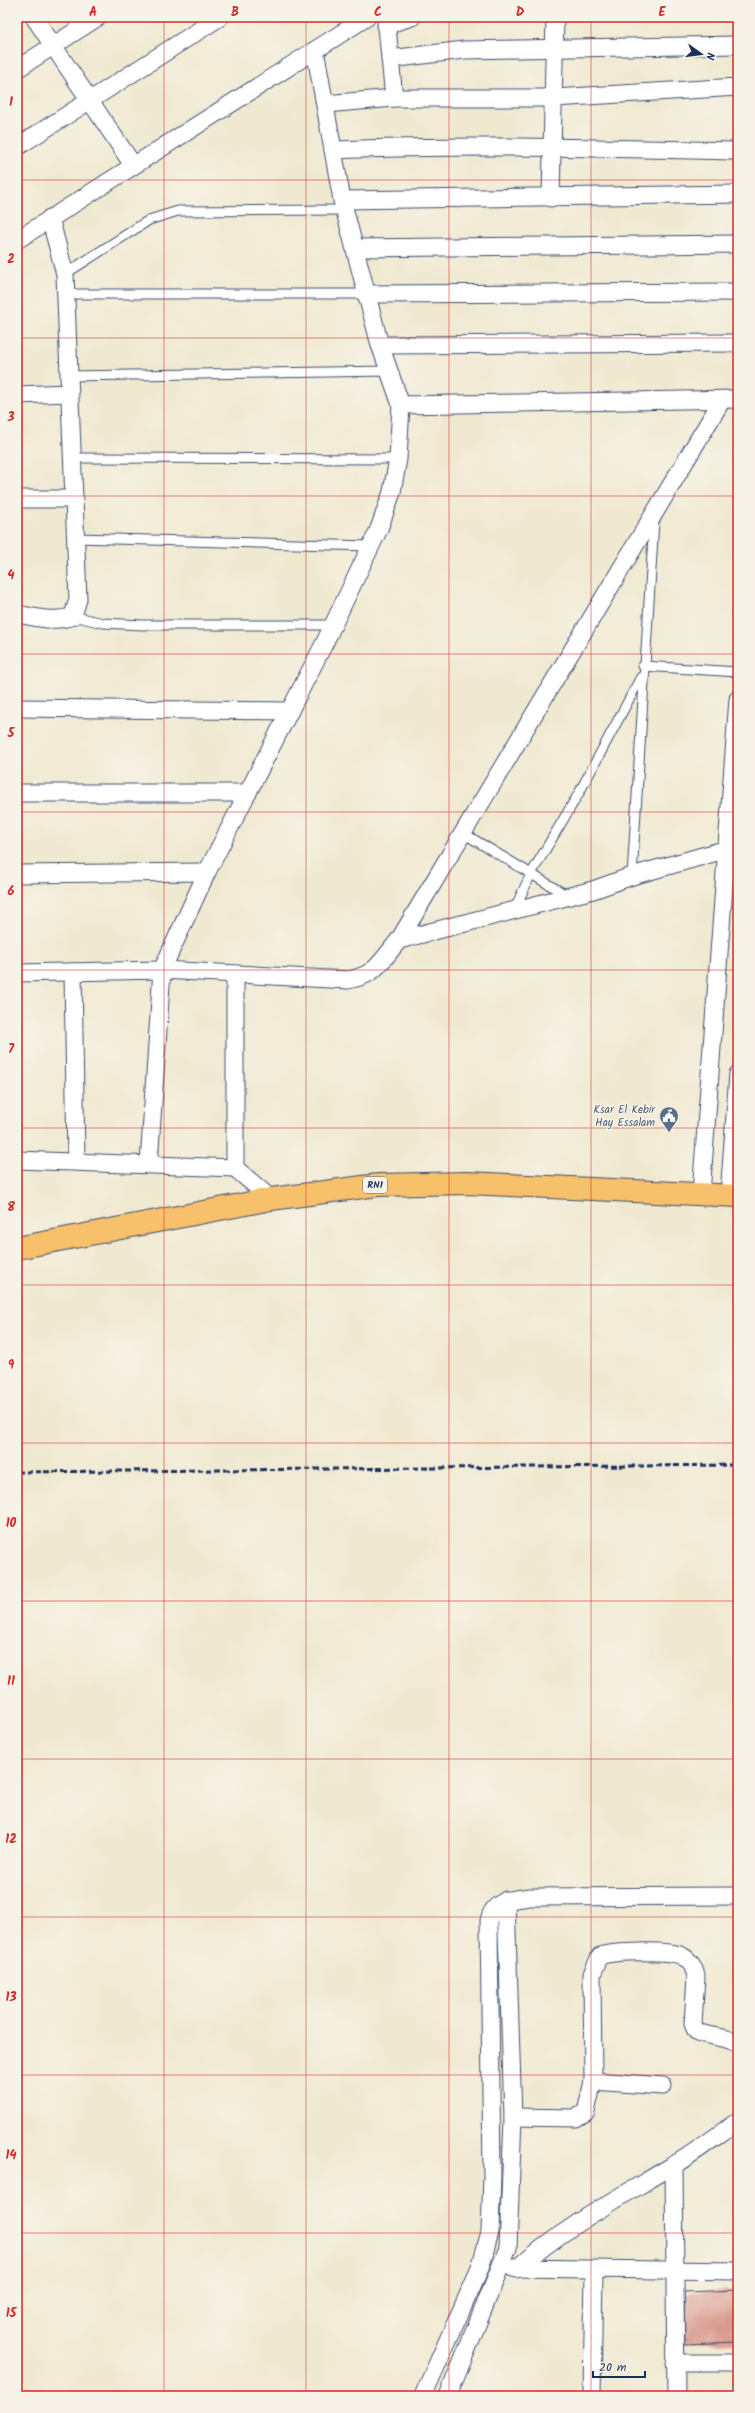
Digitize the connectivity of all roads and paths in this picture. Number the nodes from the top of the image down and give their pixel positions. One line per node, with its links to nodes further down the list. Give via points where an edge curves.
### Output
1 (34, 17): 9 (street)
2 (98, 17): 9 (street)
3 (220, 17): 17 (street)
4 (367, 17): 11 (street)
5 (412, 17): 7 (street)
6 (555, 17): 10 (street)
7 (386, 21): 12 (street)
8 (738, 45): 10 (street)
9 (53, 46): 13 (street); 17 (street)
10 (555, 49): 12 (street, via 464,50); 16 (street)
11 (315, 50): 18 (street); 23 (street)
12 (390, 59): 15 (street)
13 (17, 69)
14 (738, 87): 16 (street)
15 (394, 98): 16 (street); 18 (street)
16 (554, 98): 20 (street)
17 (90, 101): 19 (street); 23 (street)
18 (326, 104): 21 (street)
19 (17, 147)
20 (552, 147): 21 (street, via 396,147); 22 (street); 25 (street)
21 (333, 150): 26 (street)
22 (738, 151)
23 (133, 165): 27 (street)
24 (738, 194): 25 (street)
25 (551, 198): 26 (street)
26 (343, 205): 30 (street); 31 (lane, via 178,211 149,220)
27 (50, 218): 28 (street); 31 (street)
28 (17, 240)
29 (738, 244): 30 (street)
30 (356, 248): 34 (street)
31 (65, 274): 33 (street)
32 (738, 292): 34 (street)
33 (67, 294): 34 (lane); 38 (street)
34 (366, 294): 36 (street)
35 (738, 343): 36 (street)
36 (380, 345): 37 (street)
37 (389, 371): 38 (lane); 42 (street)
38 (68, 376): 39 (street)
39 (70, 393): 40 (street); 43 (street)
40 (17, 395)
41 (730, 400): 42 (street); 47 (street)
42 (401, 405): 44 (street)
43 (74, 458): 44 (lane); 46 (street)
44 (398, 459): 49 (street, via 392,492)
45 (17, 499): 46 (street)
46 (75, 499): 48 (street)
47 (654, 514): 53 (lane); 60 (street)
48 (76, 538): 49 (lane); 51 (street, via 78,599)
49 (371, 546): 52 (street)
50 (17, 614): 51 (street, via 50,619)
51 (73, 616): 52 (lane, via 103,623 143,625)
52 (333, 625): 57 (street)
53 (643, 670): 54 (lane); 64 (lane, via 579,793); 65 (lane)
54 (738, 672)
55 (738, 699): 61 (street)
56 (17, 708): 57 (street)
57 (290, 711): 59 (street)
58 (17, 793): 59 (street)
59 (248, 793): 62 (street)
60 (462, 834): 64 (lane); 68 (street)
61 (733, 848): 65 (street); 78 (street)
62 (207, 872): 63 (street); 69 (street)
63 (17, 874)
64 (531, 874): 66 (lane); 67 (lane)
65 (632, 876): 66 (street)
66 (568, 896): 67 (street)
67 (514, 910): 68 (street)
68 (399, 940): 72 (street, via 374,970 364,977 320,980)
69 (162, 970): 70 (street); 72 (street); 76 (street)
70 (73, 972): 71 (street); 75 (street)
71 (17, 973)
72 (234, 974): 77 (street)
73 (738, 1074): 79 (street)
74 (17, 1160): 75 (street)
75 (76, 1161): 76 (street)
76 (149, 1163): 77 (street)
77 (235, 1168): 80 (street)
78 (701, 1194): 79 (main road, RN1); 80 (main road, RN1, via 420,1183 378,1185)
79 (734, 1196)
80 (271, 1199): 81 (main road, RN1)
81 (17, 1248)
82 (738, 1896): 83 (street, via 560,1896)
83 (506, 1900): 87 (street); 90 (street, via 493,1908 489,1921 492,2208 487,2246)
84 (738, 2043): 85 (street, via 729,2039 709,2037 696,2031 693,2024 696,1976 694,1968 686,1958 670,1953 611,1952 600,1956 592,1974)
85 (594, 2081): 86 (street); 87 (street, via 586,2112 576,2118)
86 (663, 2086)
87 (513, 2116): 91 (street)
88 (738, 2121): 89 (street)
89 (674, 2165): 91 (street, via 584,2217 538,2251); 94 (street)
90 (480, 2268): 91 (street); 97 (street)
91 (509, 2268): 92 (street); 98 (street)
92 (594, 2271): 94 (street); 99 (street)
93 (738, 2271): 94 (street)
94 (674, 2272): 95 (street)
95 (675, 2362): 96 (street); 100 (street)
96 (738, 2362)
97 (423, 2396)
98 (448, 2396)
99 (592, 2396)
100 (676, 2396)

